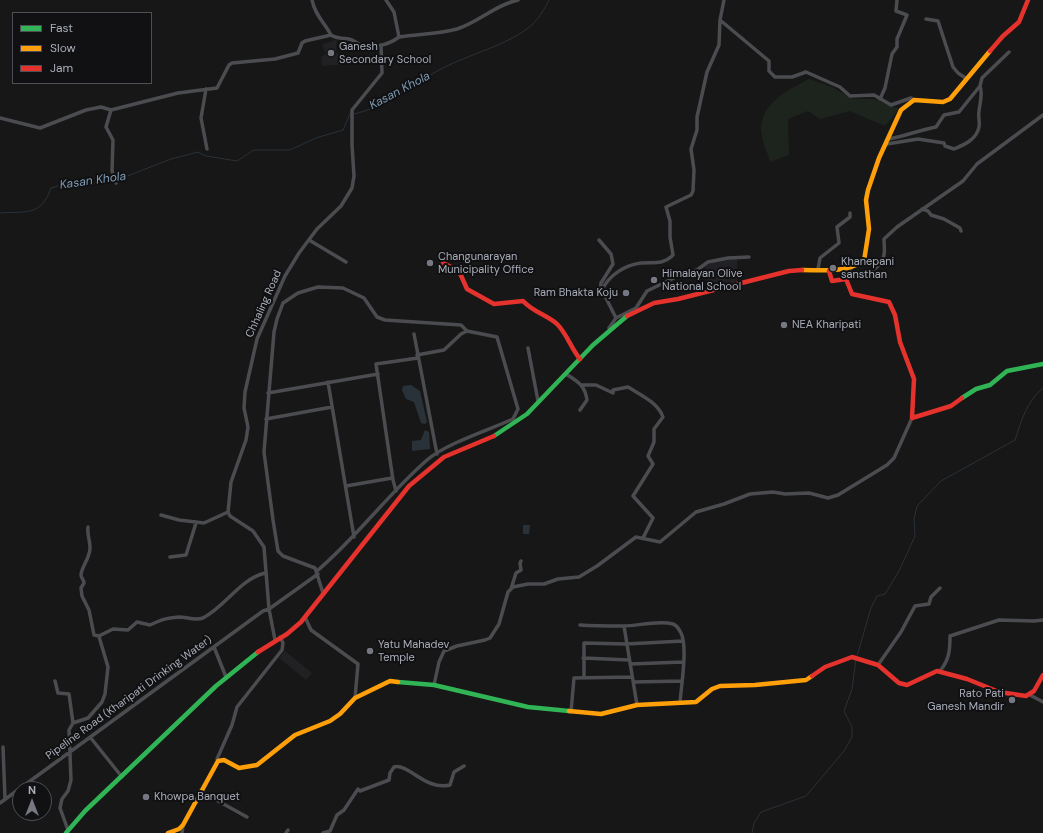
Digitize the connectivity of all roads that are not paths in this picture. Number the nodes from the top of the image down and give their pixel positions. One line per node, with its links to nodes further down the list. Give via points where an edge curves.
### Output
1 (312, 0): 9 (street, via 316,15 324,21)
2 (386, 0): 10 (street, via 394,12)
3 (518, 0): 10 (street, via 502,4 458,29)
4 (724, 0): 8 (street)
5 (897, 0): 16 (street, via 896,11 907,15 897,38 897,47 892,54)
6 (1028, 0): 13 (main road, via 1019,22)
7 (926, 19): 13 (street, via 938,21 953,67)
8 (720, 20): 16 (street, via 769,61 769,71 775,77 792,77 806,72 840,87 850,96 874,95); 35 (street, via 719,45 707,72 697,117 697,130 692,149 693,191 691,195 666,207 670,220 673,254 663,262 641,263 620,271 609,280)
9 (331, 35): 11 (street, via 335,38 352,39 362,46); 15 (street, via 305,41 298,53 276,59 232,63 217,88)
10 (399, 37): 11 (street, via 393,42)
11 (381, 45): 27 (street, Chhaling Road, via 382,74 352,110 352,188 341,206)
12 (1009, 52): 14 (street, via 982,78)
13 (967, 79): 17 (main road, via 950,99 944,102)
14 (980, 86): 21 (street, via 959,112 944,115 936,127 915,131); 21 (street, via 982,91 978,113 979,127 974,137 966,144 954,149 945,146 944,143 918,139)
15 (206, 89): 18 (street, via 178,93); 22 (street, via 202,118)
16 (880, 99): 17 (street, via 891,105 911,98)
17 (914, 100): 21 (main road, via 901,110)
18 (111, 110): 20 (street, via 101,107 86,110 40,128); 23 (street, via 106,127 113,140 112,171)
19 (1043, 115): 24 (street, via 977,164 963,181)
20 (0, 118)
21 (888, 142): 33 (main road, via 879,158 867,195 867,253 864,261)
22 (207, 149)
23 (116, 183)
24 (922, 209): 26 (street, via 952,223); 33 (street, via 884,239 884,256 876,268 855,273)
25 (850, 213): 32 (street, via 850,217 837,227 839,243 820,258)
26 (961, 231)
27 (309, 240): 30 (street); 58 (street, Chhaling Road, via 285,276 257,339 245,392 244,408 248,427 246,440 231,482)
28 (599, 240): 35 (street, via 611,254 613,264 601,283)
29 (749, 257): 36 (street, via 708,262 697,270 647,291 636,308)
30 (346, 262)
31 (443, 263): 42 (main road, via 459,271 467,289 494,304 523,301 530,310 540,313 558,325)
32 (818, 270): 34 (main road); 37 (main road, via 807,268 789,271 678,299 659,301)
33 (848, 270): 34 (main road)
34 (829, 271): 52 (main road, via 832,281 846,279 852,294 889,302 914,379)
35 (602, 293): 36 (street)
36 (616, 318): 37 (street)
37 (609, 328): 42 (main road)
38 (467, 331): 41 (street, via 444,350); 48 (street, via 461,325 385,320 377,317 364,298 343,288 318,287 298,293 283,303 277,319); 54 (street, Pipeline Road (Kharipati Drinking Water), via 498,338 518,409 513,419)
39 (414, 334): 41 (street)
40 (528, 348): 49 (street)
41 (418, 357): 44 (street, via 376,364); 54 (street)
42 (580, 359): 45 (main road)
43 (1043, 364): 52 (main road, via 1008,371 990,385 976,389 951,406)
44 (378, 374): 46 (street); 55 (street)
45 (566, 374): 47 (street); 49 (main road)
46 (328, 382): 48 (street); 50 (street)
47 (582, 385): 51 (street, via 587,400); 63 (street, via 596,385 613,392 612,390 628,387 652,402 663,417 654,429 654,442 648,456 653,464 633,496 653,518)
48 (268, 393): 53 (street)
49 (538, 401): 70 (main road, via 504,431 448,455 423,472)
50 (332, 407): 53 (street); 56 (street)
51 (580, 410)
52 (912, 418): 63 (street, via 894,458 838,495 828,498 810,492 750,494 696,512 660,542)
53 (266, 420): 67 (street, via 264,452 278,551 283,556 315,568)
54 (437, 454): 57 (street, Pipeline Road (Kharipati Drinking Water), via 428,459)
55 (392, 478): 56 (street); 57 (street)
56 (346, 486): 62 (street)
57 (396, 491): 62 (street, Pipeline Road (Kharipati Drinking Water))
58 (228, 512): 60 (street, via 204,523); 66 (street, via 258,537 264,547)
59 (161, 515): 60 (street)
60 (196, 523): 64 (street, via 186,555)
61 (88, 526): 76 (street, via 90,548 87,563 81,572 84,584 81,588 94,635)
62 (354, 537): 67 (street, Pipeline Road (Kharipati Drinking Water))
63 (643, 538): 69 (street, via 634,538 615,554 578,577)
64 (170, 557)
65 (521, 561): 69 (street, via 521,570 516,573)
66 (265, 573): 71 (street); 76 (street, via 242,586 203,618 160,619 150,625 137,622 128,630 113,630)
67 (318, 573): 70 (street); 71 (street, Pipeline Road (Kharipati Drinking Water))
68 (940, 588): 85 (street, via 929,604 915,606 905,626)
69 (511, 589): 94 (street, via 493,635 486,640 444,651)
70 (323, 593): 72 (main road)
71 (269, 609): 78 (street); 81 (street, Pipeline Road (Kharipati Drinking Water))
72 (304, 617): 77 (main road, via 292,630); 96 (street, via 312,630 358,664)
73 (1043, 620): 86 (street, via 999,620 950,636 947,662)
74 (580, 625): 75 (street)
75 (624, 626): 79 (street, via 674,624); 80 (street)
76 (99, 636): 101 (street, via 108,667 105,694 102,702 88,718)
77 (280, 637): 78 (main road); 105 (street, via 283,643 282,650 237,707)
78 (275, 640): 88 (main road)
79 (683, 641): 80 (street); 84 (street)
80 (626, 644): 82 (street, via 584,643); 83 (street)
81 (214, 647): 88 (street); 102 (street, Pipeline Road (Kharipati Drinking Water))
82 (584, 658): 83 (street); 89 (street)
83 (629, 662): 84 (street); 90 (street)
84 (683, 662): 92 (street)
85 (878, 665): 86 (main road, via 899,682 907,685); 98 (main road, via 852,657 825,667 806,680 720,686 712,689 698,702)
86 (940, 671): 95 (main road, via 1000,692)
87 (1043, 675): 95 (main road)
88 (226, 677): 107 (main road)
89 (584, 677): 90 (street); 100 (street, via 577,677 572,682)
90 (632, 677): 93 (street)
91 (55, 681): 101 (street, via 58,693 69,694)
92 (682, 681): 93 (street); 98 (street)
93 (633, 682): 99 (street)
94 (434, 685): 96 (main road, via 390,681); 100 (main road, via 528,707)
95 (1030, 695): 97 (street)
96 (355, 698): 105 (main road, via 336,718 295,734 257,765 239,768 223,760)
97 (1043, 702)
98 (680, 703): 99 (main road)
99 (637, 705): 100 (main road, via 601,714)
100 (571, 712)
101 (73, 723): 104 (street, via 69,730)
102 (90, 737): 104 (street, Pipeline Road (Kharipati Drinking Water)); 107 (street)
103 (3, 747): 109 (street)
104 (70, 751): 109 (street, Pipeline Road (Kharipati Drinking Water)); 113 (street, via 70,786 60,808)
105 (218, 762): 108 (main road)
106 (464, 766): 116 (street, via 454,772 450,785 445,786 433,786 401,767 394,767 389,780 358,790 337,816 330,831)
107 (122, 776): 113 (main road)
108 (200, 791): 111 (street); 112 (main road)
109 (5, 799): 110 (street, Pipeline Road (Kharipati Drinking Water))
110 (0, 803)
111 (247, 817)
112 (183, 825): 114 (main road); 115 (street)
113 (67, 832)
114 (168, 833)
115 (182, 833)
116 (323, 833)

